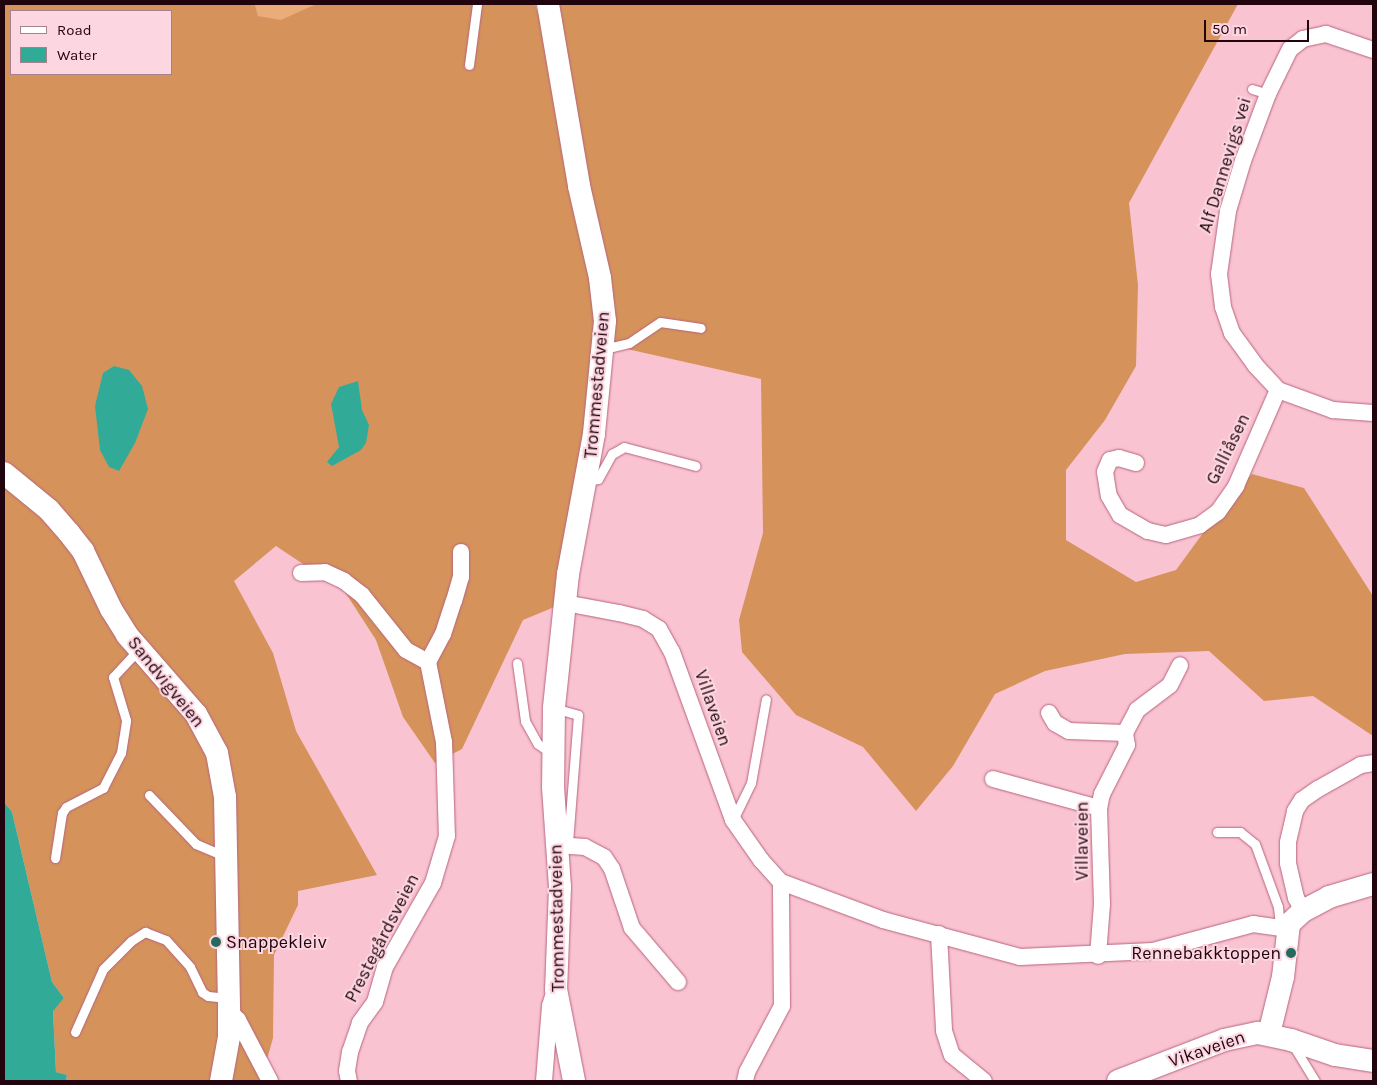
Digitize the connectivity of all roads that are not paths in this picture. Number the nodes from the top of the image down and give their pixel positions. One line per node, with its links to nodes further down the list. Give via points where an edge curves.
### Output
1 (477, 4): 4 (lane)
2 (548, 4): 6 (main road, Trommestadveien, via 578,186 604,302)
3 (1373, 50): 7 (street, Alf Dannevigs vei, via 1326,34 1303,39 1290,49 1260,92 1228,211 1219,274 1223,307 1232,333)
4 (469, 65)
5 (701, 328): 6 (lane, via 660,322 629,343 612,347)
6 (603, 345): 12 (main road, Trommestadveien)
7 (1278, 390): 8 (street, Alf Dannevigs vei, via 1333,410); 9 (street, Galliåsen, via 1236,486 1218,512 1200,525 1166,535 1148,530 1120,515 1109,496 1106,472 1110,460 1119,458)
8 (1373, 413)
9 (1136, 463)
10 (696, 466): 12 (lane, via 624,447 612,454 598,479)
11 (4, 473): 16 (main road, Sandvigveien, via 49,510 83,551 111,610)
12 (587, 481): 15 (main road, Trommestadveien)
13 (461, 552): 17 (street, via 461,577 454,601 443,634)
14 (301, 573): 17 (street, via 324,572 344,581 362,595 406,650)
15 (565, 603): 21 (main road, Trommestadveien); 29 (street, Villaveien, via 619,612 643,619 659,629 675,660)
16 (138, 650): 32 (lane, via 113,677 126,720 121,753 103,788 66,807 62,813); 33 (main road, Sandvigveien, via 188,704 211,739 222,775)
17 (428, 662): 50 (street, Prestegårdsveien, via 444,742 447,836 433,883 385,967 375,1002 360,1022 350,1052)
18 (517, 663): 24 (lane, via 525,721 538,744)
19 (1180, 665): 23 (street, Villaveien, via 1170,685 1137,710)
20 (766, 699): 29 (lane, via 751,783)
21 (554, 708): 24 (main road, Trommestadveien); 31 (lane, Trommestadveien, via 578,715)
22 (1049, 713): 23 (street, via 1055,723 1069,731)
23 (1124, 733): 28 (street, Villaveien, via 1127,745 1102,794)
24 (553, 754): 31 (main road, Trommestadveien)
25 (1373, 763): 36 (street, via 1361,765 1318,789 1302,800 1295,810 1288,842 1288,863 1296,898)
26 (992, 779): 28 (street)
27 (150, 795): 33 (lane, via 196,844)
28 (1099, 808): 39 (street, Villaveien, via 1102,904)
29 (733, 820): 34 (street, Villaveien)
30 (1217, 832): 37 (lane, via 1240,832 1254,844)
31 (562, 844): 40 (street, via 586,847 604,857 612,869 632,928); 41 (main road, Trommestadveien)
32 (55, 858)
33 (226, 858): 42 (main road, Sandvigveien)
34 (781, 882): 38 (street, Villaveien, via 883,920); 53 (street, via 782,1006)
35 (1373, 884): 36 (main road, via 1330,897)
36 (1303, 912): 37 (main road)
37 (1284, 927): 39 (street, Villaveien, via 1253,924 1153,952); 44 (main road, Vikaveien, via 1283,977)
38 (939, 934): 39 (street, Villaveien, via 1020,957); 54 (street, via 941,1005 952,1055)
39 (1098, 956)
40 (678, 982)
41 (556, 989): 51 (street, via 550,1006); 52 (main road, Trommestadveien)
42 (228, 1005): 43 (lane, via 202,992 190,967 166,940 145,932 131,941 104,970); 48 (main road, Sandvigveien, via 229,1037); 49 (street)
43 (75, 1032)
44 (1269, 1034): 45 (main road, Vikaveien); 47 (main road, Vikaveien, via 1236,1036)
45 (1291, 1040): 46 (main road, Vikaveien, via 1335,1055); 56 (lane)
46 (1373, 1061)
47 (1141, 1077): 55 (main road, Vikaveien)
48 (221, 1081)
49 (270, 1081)
50 (349, 1081)
51 (544, 1081)
52 (574, 1081)
53 (745, 1081)
54 (984, 1081)
55 (1118, 1081)
56 (1315, 1081)

